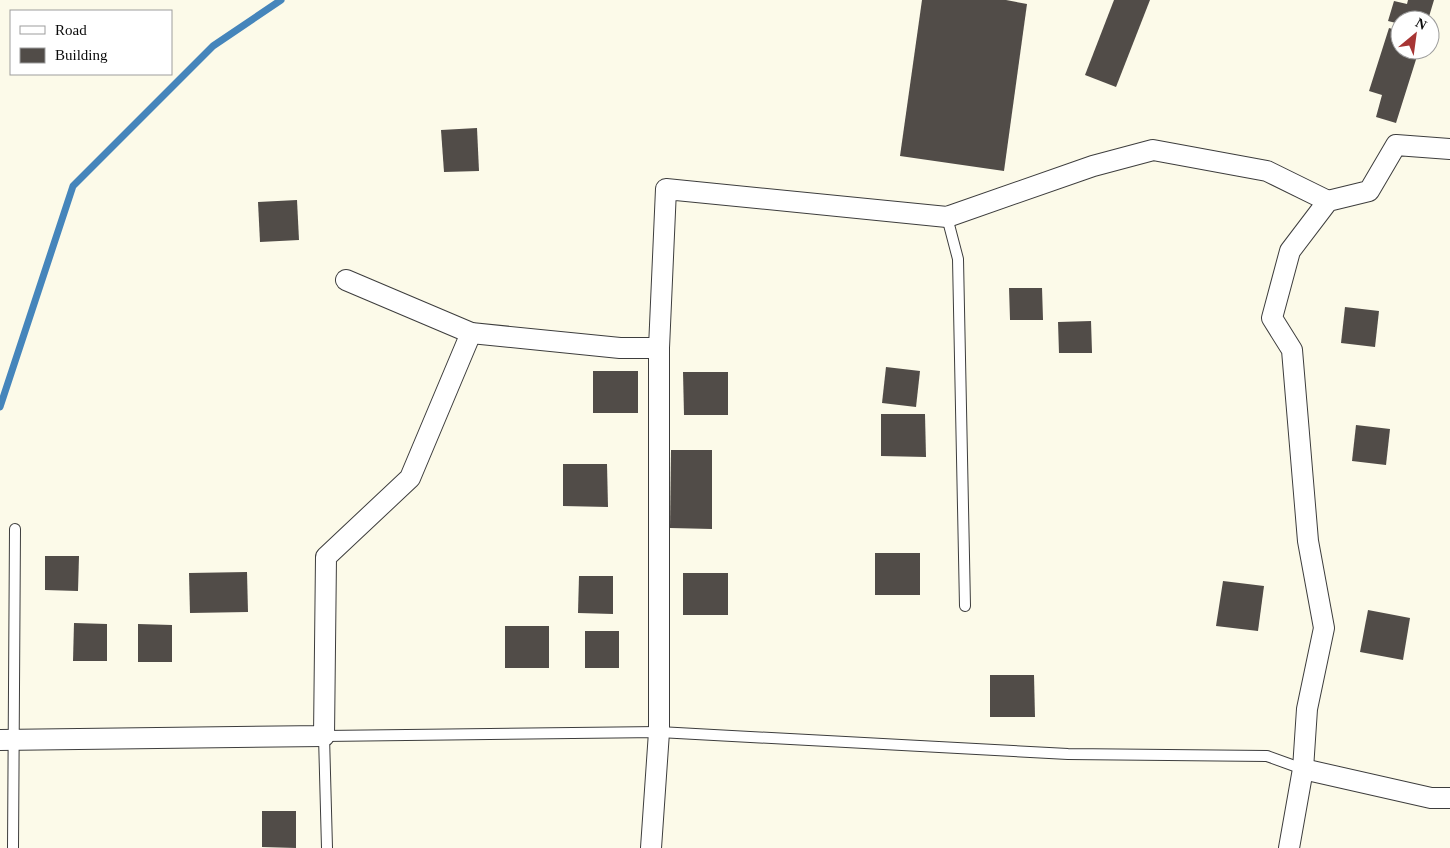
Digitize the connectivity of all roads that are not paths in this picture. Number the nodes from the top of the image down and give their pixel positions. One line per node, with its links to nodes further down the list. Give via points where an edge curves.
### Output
1 (1450, 149): 2 (street, via 1396,145 1369,191)
2 (1328, 202): 3 (street, via 1266,172 1153,150 1093,166); 12 (street, via 1290,251 1272,318 1292,350 1308,541 1324,628 1307,710)
3 (947, 217): 6 (street, via 666,189); 8 (lane, via 958,259)
4 (346, 280): 5 (street)
5 (471, 333): 6 (street, via 620,348); 10 (street, via 410,478 326,557)
6 (659, 348): 9 (street)
7 (15, 529): 11 (lane)
8 (965, 606)
9 (659, 732): 10 (lane); 12 (lane, via 1068,754 1267,756); 16 (street)
10 (324, 736): 11 (street); 15 (lane)
11 (7, 740): 14 (lane)
12 (1303, 768): 13 (street, via 1431,798); 17 (street)
13 (1450, 798)
14 (13, 848)
15 (326, 848)
16 (651, 848)
17 (1289, 848)

